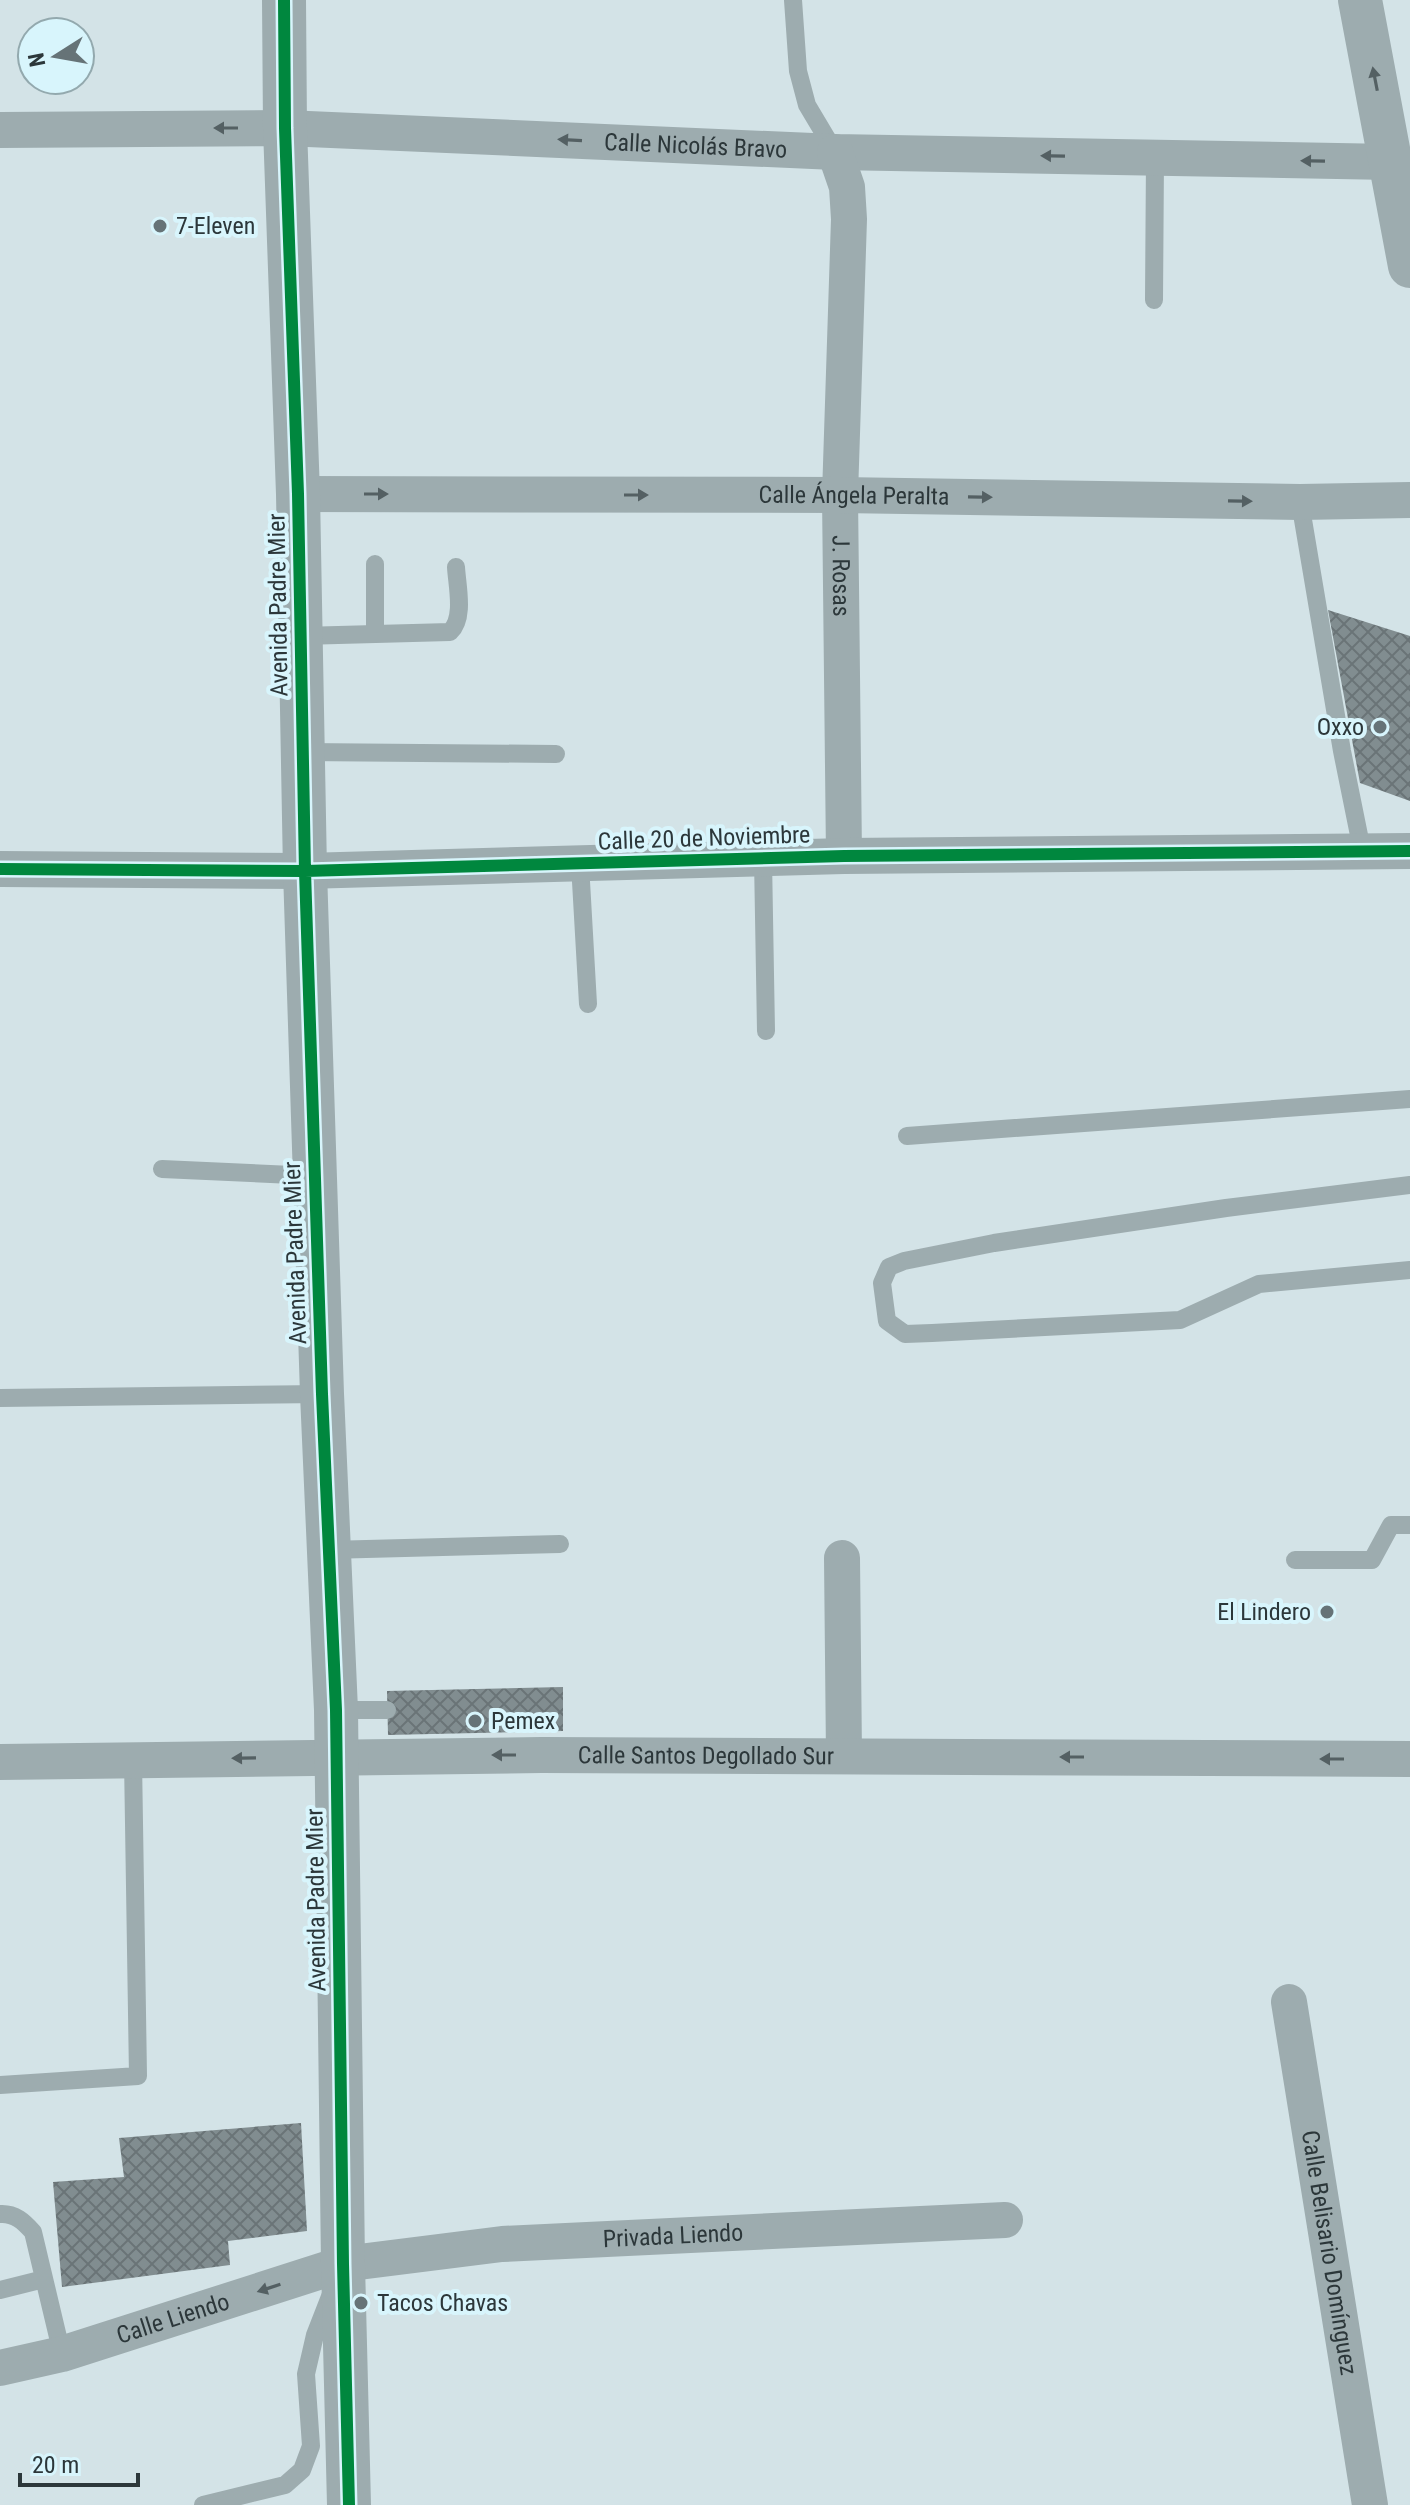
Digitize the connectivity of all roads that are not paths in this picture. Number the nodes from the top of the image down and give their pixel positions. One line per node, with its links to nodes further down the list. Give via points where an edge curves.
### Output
1 (284, 0): 4 (street, Avenida Padre Mier)
2 (793, 0): 6 (lane, via 798,71 807,105)
3 (1360, 0): 8 (street, one-way to 3)
4 (285, 128): 5 (street, Calle Nicolás Bravo, one-way to 5); 6 (street, Calle Nicolás Bravo, one-way to 4); 11 (street, Avenida Padre Mier)
5 (0, 130)
6 (835, 152): 7 (street, Calle Nicolás Bravo, one-way to 6); 12 (street, J. Rosas, via 847,187 849,219)
7 (1155, 158): 8 (street, Calle Nicolás Bravo, one-way to 7); 10 (lane)
8 (1391, 162): 9 (street)
9 (1410, 266)
10 (1154, 300)
11 (298, 494): 12 (street, Calle Ángela Peralta, one-way to 12); 18 (street, Avenida Padre Mier)
12 (840, 495): 14 (street, Calle Ángela Peralta, one-way to 14); 23 (street, J. Rosas)
13 (1410, 500): 14 (street, Calle Ángela Peralta)
14 (1300, 502): 21 (lane)
15 (375, 564): 17 (lane)
16 (456, 567): 17 (lane, via 458,617 450,632)
17 (375, 634): 18 (lane)
18 (301, 636): 19 (street, Avenida Padre Mier)
19 (303, 752): 20 (lane); 27 (street, Avenida Padre Mier)
20 (556, 754)
21 (1362, 850): 22 (street, Calle 20 de Noviembre); 23 (street, Calle 20 de Noviembre)
22 (1410, 851)
23 (844, 856): 24 (street, Calle 20 de Noviembre)
24 (763, 859): 25 (street, Calle 20 de Noviembre); 29 (lane)
25 (580, 864): 27 (street, Calle 20 de Noviembre); 28 (lane)
26 (0, 869): 27 (street, Calle 20 de Noviembre)
27 (305, 871): 33 (street, Avenida Padre Mier)
28 (588, 1004)
29 (766, 1031)
30 (1410, 1099): 31 (lane)
31 (907, 1136)
32 (162, 1169): 33 (lane)
33 (314, 1176): 36 (street, Avenida Padre Mier)
34 (1410, 1185): 35 (lane, via 994,1243 904,1261 889,1267 882,1283 887,1321 905,1334 918,1334 1180,1320 1259,1284)
35 (1410, 1270)
36 (322, 1394): 37 (lane); 40 (street, Avenida Padre Mier)
37 (0, 1398)
38 (1410, 1525): 42 (lane, via 1391,1525 1372,1560)
39 (560, 1544): 40 (lane)
40 (328, 1550): 43 (street, Avenida Padre Mier)
41 (842, 1558): 46 (street)
42 (1295, 1560)
43 (336, 1710): 44 (lane); 45 (street, Avenida Padre Mier)
44 (387, 1710)
45 (337, 1756): 46 (street, Calle Santos Degollado Sur, one-way to 45, via 542,1744); 48 (street, Calle Santos Degollado Sur, one-way to 48); 54 (street, Avenida Padre Mier)
46 (844, 1756): 47 (street, Calle Santos Degollado Sur, one-way to 46)
47 (1410, 1759)
48 (133, 1760): 49 (street, Calle Santos Degollado Sur); 51 (lane, via 138,2076)
49 (0, 1762)
50 (1289, 2002): 61 (street, Calle Belisario Domínguez)
51 (0, 2085)
52 (0, 2214): 55 (lane, via 23,2220 33,2232)
53 (1005, 2220): 54 (street, Privada Liendo, via 502,2244)
54 (343, 2264): 57 (street, Calle Liendo, one-way to 57); 59 (lane, via 306,2374 311,2446 302,2470 285,2485); 60 (street, Avenida Padre Mier)
55 (44, 2279): 56 (lane); 57 (lane)
56 (0, 2290)
57 (62, 2354): 58 (street, Calle Liendo)
58 (0, 2368)
59 (203, 2505)
60 (349, 2505)
61 (1370, 2505)

